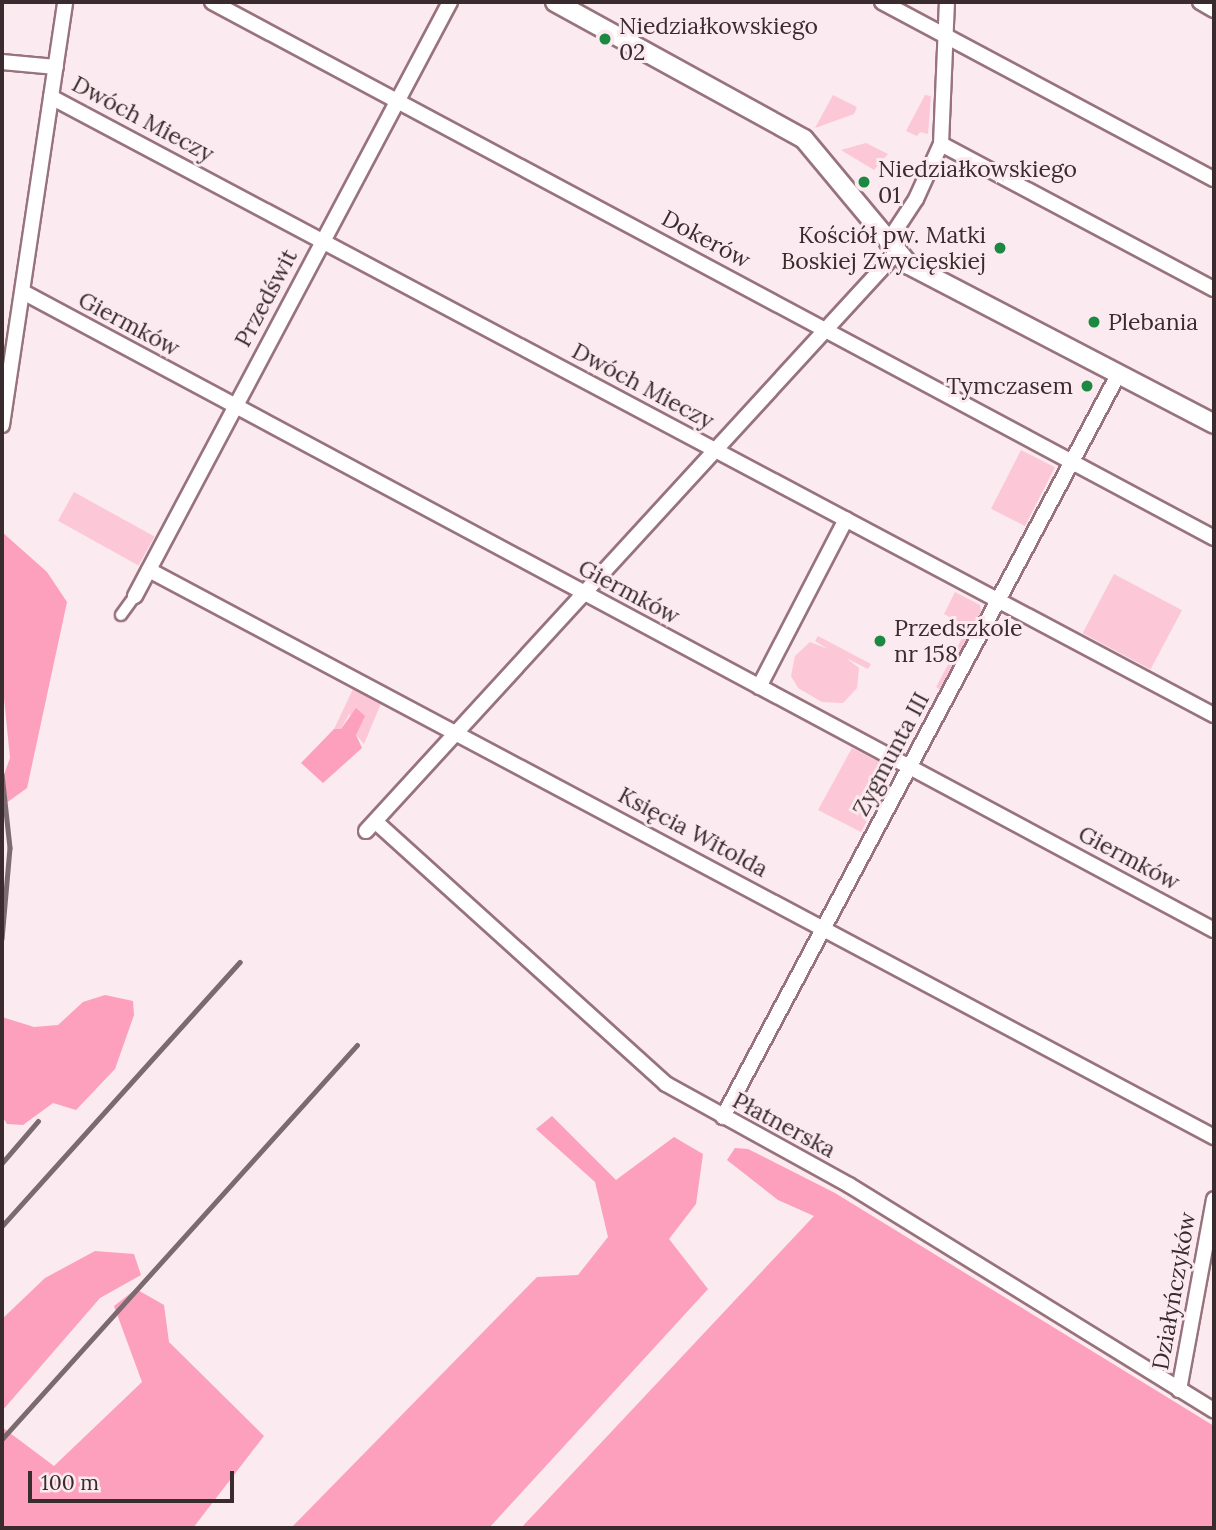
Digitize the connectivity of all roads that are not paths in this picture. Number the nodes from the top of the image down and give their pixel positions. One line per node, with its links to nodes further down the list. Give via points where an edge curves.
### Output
1 (65, 2): 11 (street)
2 (212, 2): 13 (street, Dokerów)
3 (450, 2): 13 (street, Przedświt)
4 (555, 2): 17 (street, via 804,139)
5 (882, 2): 9 (street)
6 (947, 2): 9 (street)
7 (1200, 2): 8 (street)
8 (1214, 10)
9 (945, 36): 14 (street); 15 (street)
10 (2, 62): 11 (street)
11 (56, 67): 12 (street)
12 (51, 97): 16 (street, Dwóch Mieczy); 19 (street)
13 (397, 101): 16 (street, Przedświt); 20 (street, Dokerów)
14 (941, 144): 17 (street); 18 (street)
15 (1214, 179)
16 (322, 240): 22 (street, Przedświt); 25 (street, Dwóch Mieczy)
17 (891, 248): 20 (street); 21 (street, via 909,265)
18 (1214, 289)
19 (23, 292): 22 (street, Giermków); 24 (street)
20 (828, 330): 25 (street); 26 (street, Dokerów)
21 (1118, 375): 23 (street); 26 (street, Zygmunta III)
22 (236, 406): 29 (street, Przedświt); 30 (street, Giermków)
23 (1214, 424)
24 (2, 425)
25 (715, 450): 27 (street, Dwóch Mieczy); 30 (street)
26 (1072, 462): 28 (street, Dokerów); 32 (street, Zygmunta III)
27 (846, 519): 32 (street, Dwóch Mieczy); 34 (street)
28 (1214, 538)
29 (149, 569): 31 (street, Przedświt); 36 (street, Księcia Witolda)
30 (583, 593): 34 (street, Giermków); 36 (street)
31 (135, 596): 33 (street, Przedświt)
32 (999, 601): 35 (street, Dwóch Mieczy); 37 (street, Zygmunta III)
33 (121, 615)
34 (759, 687): 37 (street, Giermków)
35 (1214, 715)
36 (459, 733): 38 (street, Księcia Witolda); 40 (street, Płatnerska, via 371,826 666,1084)
37 (909, 766): 38 (street, Zygmunta III); 39 (street, Giermków)
38 (825, 929): 40 (street, Zygmunta III); 41 (street, Księcia Witolda)
39 (1214, 930)
40 (723, 1117): 43 (street, Płatnerska, via 849,1185)
41 (1214, 1137)
42 (1214, 1199): 43 (street, Działyńczyków)
43 (1179, 1390): 44 (street, Płatnerska)
44 (1214, 1410)

